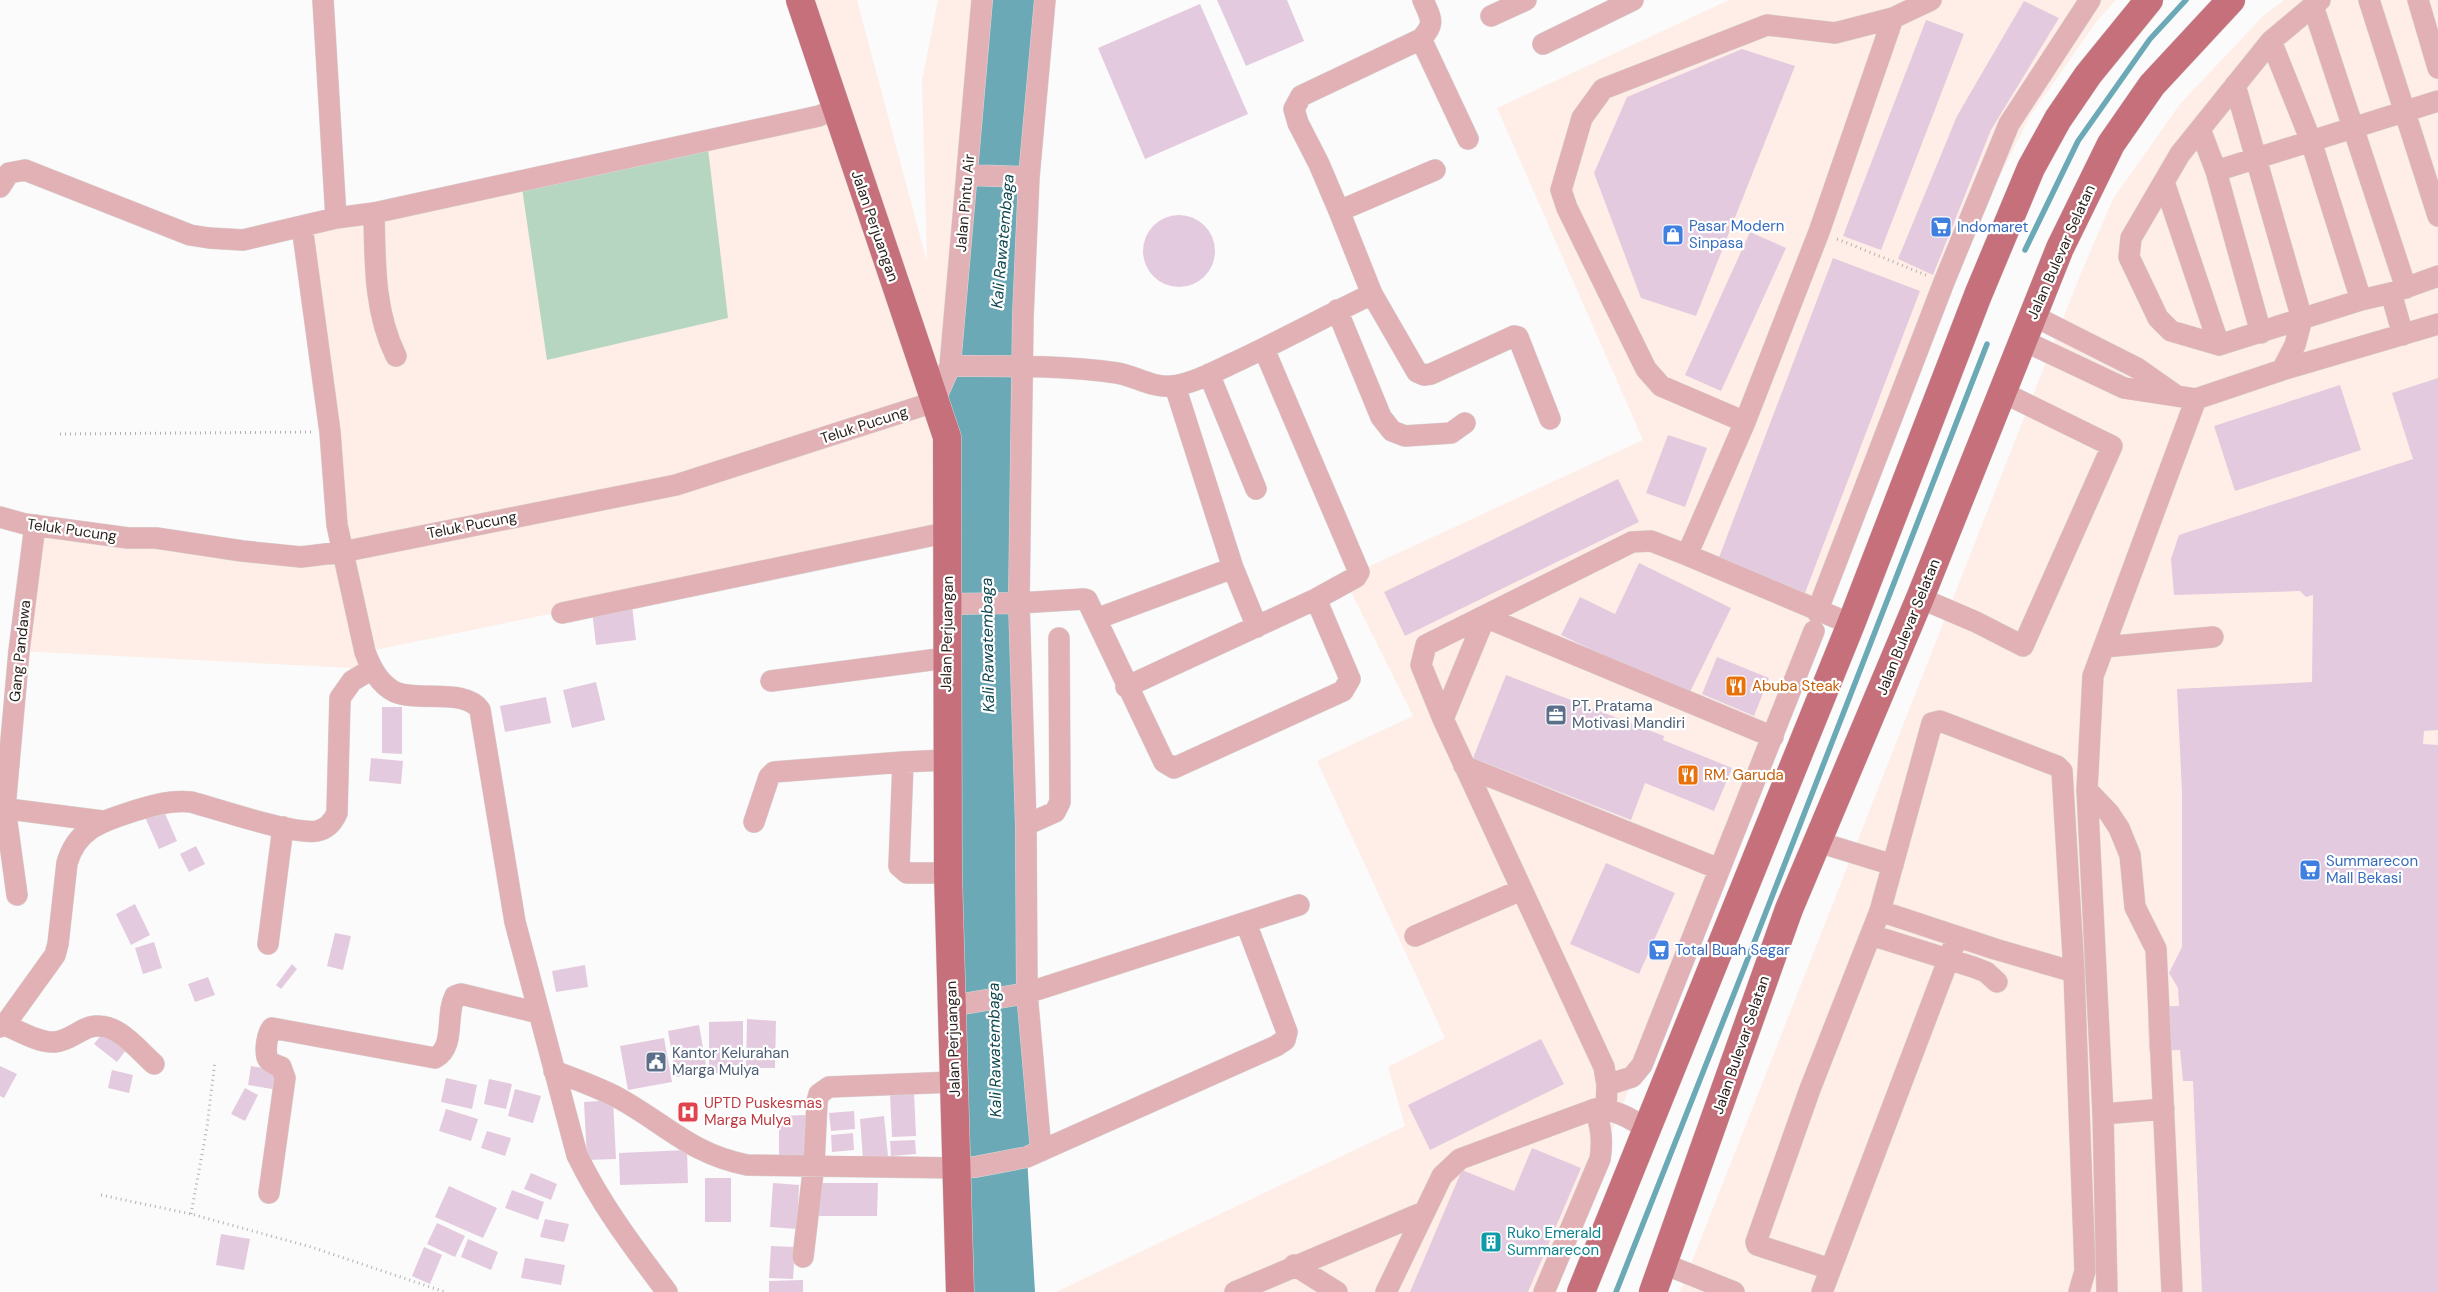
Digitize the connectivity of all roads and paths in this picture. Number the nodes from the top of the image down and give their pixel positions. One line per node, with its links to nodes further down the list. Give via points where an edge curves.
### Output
1 (323, 0): 39 (street)
2 (800, 0): 23 (main road, Jalan Perjuangan)
3 (982, 0): 32 (street, Jalan Pintu Air)
4 (1046, 0): 33 (street)
5 (1423, 0): 17 (street, via 1432,20 1430,29)
6 (1526, 0): 15 (street)
7 (1633, 0): 19 (street)
8 (1931, 0): 16 (street)
9 (2090, 0): 43 (street, via 2009,124)
10 (2149, 0): 85 (main road, via 2088,75 2031,168 1978,295)
11 (2231, 0): 48 (main road, Jalan Bulevar Selatan, via 2152,85 2111,144 2060,248)
12 (2369, 0): 24 (street)
13 (2418, 0): 20 (street)
14 (2316, 3): 18 (street); 26 (street)
15 (1491, 16)
16 (1893, 18): 41 (street); 66 (street, via 1835,34 1767,25 1603,89 1582,118 1561,190 1646,369 1661,386)
17 (1421, 39): 27 (street); 36 (street, via 1301,96 1295,103 1298,123)
18 (2271, 41): 21 (street); 28 (street)
19 (1543, 44)
20 (2438, 68)
21 (2235, 85): 25 (street); 29 (street)
22 (2438, 101): 24 (street)
23 (836, 109): 37 (street, via 819,116); 64 (main road, Jalan Perjuangan)
24 (2404, 112): 26 (street); 38 (street)
25 (2200, 128): 31 (street); 34 (street)
26 (2354, 128): 28 (street); 44 (street)
27 (1468, 139)
28 (2311, 141): 29 (street); 46 (street)
29 (2257, 158): 31 (street); 49 (street)
30 (1435, 170): 36 (street)
31 (2216, 171): 51 (street)
32 (975, 175): 33 (street); 57 (street, Jalan Pintu Air)
33 (1025, 177): 58 (street)
34 (2164, 182): 54 (street); 54 (street, via 2131,238 2129,256 2158,318 2171,332)
35 (0, 187): 40 (street, via 9,173 25,170 190,235 209,238 243,240)
36 (1339, 211): 45 (street)
37 (374, 213): 39 (street); 56 (street, via 378,299 382,324)
38 (2438, 216)
39 (336, 218): 40 (street)
40 (302, 226): 68 (street)
41 (1819, 232): 43 (path); 66 (street)
42 (2438, 276): 44 (street)
43 (1944, 282): 84 (street)
44 (2398, 290): 46 (street); 52 (street)
45 (1372, 294): 47 (street); 65 (street, via 1417,372 1424,375 1518,337)
46 (2361, 300): 49 (street)
47 (1336, 310): 55 (street); 67 (street, via 1381,416 1392,431 1405,436 1426,436 1451,433)
48 (2032, 315): 53 (main road, Jalan Bulevar Selatan); 63 (street, via 2137,368)
49 (2302, 319): 51 (street); 59 (street, via 2295,345)
50 (2438, 324): 52 (street)
51 (2261, 333): 54 (street)
52 (2403, 335): 59 (street)
53 (2022, 340): 62 (main road, Jalan Bulevar Selatan); 63 (street, via 2124,388)
54 (2219, 345)
55 (1264, 349): 60 (street); 78 (street, via 1359,572 1352,582)
56 (396, 356)
57 (950, 366): 58 (street); 64 (street, Jalan Pintu Air)
58 (1023, 366): 61 (street, via 1118,373 1161,387); 79 (street)
59 (2282, 370): 63 (street)
60 (1209, 374): 61 (street); 70 (street)
61 (1175, 386): 76 (street)
62 (2002, 392): 77 (main road, Jalan Bulevar Selatan); 77 (street, via 2112,446 2023,646)
63 (2187, 398): 89 (street)
64 (934, 402): 73 (main road, Jalan Perjuangan, via 947,437); 74 (street, Teluk Pucung, via 676,485)
65 (1550, 419)
66 (1745, 422): 75 (street)
67 (1465, 423)
68 (330, 432): 69 (path); 74 (street)
69 (60, 434)
70 (1256, 489)
71 (0, 517): 72 (street, Teluk Pucung)
72 (35, 525): 74 (street, Teluk Pucung, via 301,557); 100 (street, Gang Pandawa)
73 (948, 532): 80 (main road, Jalan Perjuangan); 81 (street)
74 (342, 552): 91 (street, via 365,652)
75 (1687, 556): 82 (street, via 1651,541 1632,542); 84 (street)
76 (1233, 568): 83 (street); 86 (street)
77 (1920, 598): 105 (main road, Jalan Bulevar Selatan)
78 (1316, 600): 86 (street); 93 (street, via 1350,679 1344,691 1174,768 1164,762)
79 (1014, 603): 80 (street); 83 (street, via 1084,599 1090,604); 103 (street)
80 (956, 604): 90 (main road, Jalan Perjuangan)
81 (562, 613)
82 (1485, 617): 94 (street); 94 (street, via 1426,645 1420,665); 95 (street)
83 (1096, 619): 93 (street)
84 (1816, 621): 85 (street); 95 (street)
85 (1851, 624): 135 (main road)
86 (1257, 627): 93 (street)
87 (2213, 637): 89 (street)
88 (1059, 638): 103 (street, via 1060,802 1055,812)
89 (2104, 647): 99 (street, via 2093,676)
90 (946, 658): 92 (street); 96 (main road, Jalan Perjuangan)
91 (372, 669): 104 (street, via 352,681 340,698 336,814 333,821 317,831); 123 (street, via 395,692 471,701 480,710 515,922)
92 (771, 681)
93 (1126, 687)
94 (1444, 719): 98 (street)
95 (1773, 737): 107 (street)
96 (946, 760): 97 (street); 108 (main road, Jalan Perjuangan)
97 (903, 762): 102 (street, via 774,772 769,777); 108 (street, via 898,866 906,873)
98 (1464, 766): 107 (street); 109 (street)
99 (2087, 790): 125 (street); 133 (street, via 2114,821 2130,855 2135,907 2156,949)
100 (2, 808): 101 (street); 110 (street, Gang Pandawa)
101 (102, 821): 104 (street, via 178,801); 124 (street, via 85,833 70,853 55,955)
102 (754, 822)
103 (1026, 826): 121 (street)
104 (284, 827): 117 (street)
105 (1818, 842): 106 (street); 146 (main road, Jalan Bulevar Selatan, via 1789,909)
106 (1893, 865): 112 (street); 119 (street, via 1932,723 1940,721 2057,766 2062,771)
107 (1719, 869): 131 (street, via 1642,1066 1632,1077)
108 (948, 873): 122 (main road, Jalan Perjuangan)
109 (1521, 890): 115 (street); 131 (street, via 1604,1067)
110 (17, 895)
111 (1299, 905): 113 (street)
112 (1880, 911): 114 (street); 116 (street)
113 (1246, 923): 121 (street); 136 (street, via 1287,1032 1285,1040)
114 (1871, 935): 118 (street); 148 (street, via 1810,1089 1756,1242)
115 (1414, 936)
116 (1957, 936): 118 (street); 119 (street)
117 (268, 944)
118 (1948, 959): 120 (street, via 1986,972); 148 (street)
119 (2074, 972): 126 (street)
120 (1997, 982)
121 (1020, 994): 122 (street); 136 (street)
122 (961, 1004): 130 (main road, Jalan Perjuangan)
123 (539, 1013): 129 (street); 139 (street, via 461,994 455,996 447,1046 436,1058 272,1028 268,1034 268,1057 271,1063 281,1067 285,1078)
124 (2, 1026): 128 (street, via 54,1042 91,1027 104,1026 115,1029)
125 (2099, 1051): 126 (street); 134 (street)
126 (2077, 1052): 144 (street)
127 (215, 1061): 142 (path)
128 (154, 1064)
129 (554, 1071): 137 (street, via 620,1099 674,1135 722,1160 747,1165); 150 (street, via 577,1155 591,1185)
130 (954, 1082): 137 (street, via 829,1087 823,1090 817,1102); 138 (main road, Jalan Perjuangan)
131 (1607, 1085): 132 (street)
132 (1600, 1109): 135 (street, via 1628,1117); 141 (street, via 1460,1159 1442,1176); 155 (street, via 1600,1159)
133 (2164, 1109): 134 (street); 162 (street)
134 (2103, 1114): 143 (street)
135 (1647, 1129): 156 (main road)
136 (1034, 1154): 138 (street)
137 (814, 1164): 138 (street); 145 (street)
138 (966, 1168): 151 (main road, Jalan Perjuangan)
139 (269, 1193)
140 (101, 1195): 142 (path)
141 (1424, 1212): 147 (street); 154 (street)
142 (191, 1214): 149 (path, via 311,1247)
143 (2107, 1242): 144 (street); 161 (street)
144 (2083, 1243): 160 (street, via 2085,1271)
145 (803, 1257)
146 (1664, 1264): 157 (main road, Jalan Bulevar Selatan); 158 (street)
147 (1294, 1266): 152 (street); 153 (street)
148 (1830, 1269): 159 (street)
149 (445, 1292)
150 (667, 1292)
151 (960, 1292)
152 (1235, 1292)
153 (1337, 1292)
154 (1386, 1292)
155 (1544, 1292)
156 (1581, 1292)
157 (1653, 1292)
158 (1734, 1292)
159 (1822, 1292)
160 (2079, 1292)
161 (2107, 1292)
162 (2172, 1292)

